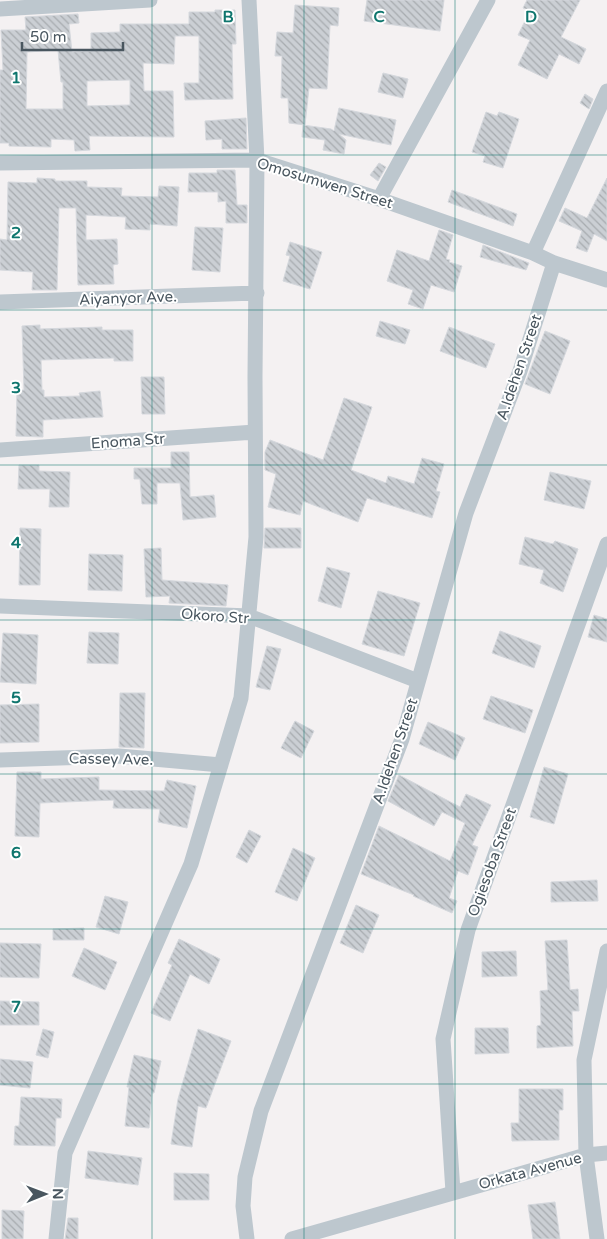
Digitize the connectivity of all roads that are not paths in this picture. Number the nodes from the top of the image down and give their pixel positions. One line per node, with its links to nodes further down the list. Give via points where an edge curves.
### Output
1 (150, 0): 4 (street)
2 (249, 0): 6 (street)
3 (488, 0): 8 (street)
4 (0, 9)
5 (607, 91): 9 (street)
6 (257, 160): 7 (street, Omosumwen Street); 8 (street, Omosumwen Street); 12 (street)
7 (0, 163)
8 (379, 199): 9 (street, Omosumwen Street)
9 (533, 253): 10 (street, Omosumwen Street)
10 (554, 263): 11 (street, Omosumwen Street); 19 (street, A.Idehen Street, via 520,371 466,513)
11 (607, 280)
12 (257, 293): 13 (street, Aiyanyor Ave.); 14 (street)
13 (0, 302)
14 (255, 432): 15 (street, Enoma Str); 18 (street, via 256,538)
15 (0, 450)
16 (607, 544): 25 (street, Ogiesoba Street, via 468,930 443,1039)
17 (0, 606): 18 (street, Okoro Str)
18 (249, 616): 19 (street, Okoro Str); 21 (street, via 241,698)
19 (418, 681): 27 (street, A.Idehen Street, via 402,739 261,1110 245,1178 243,1206)
20 (0, 760): 21 (street, Cassey Ave., via 119,756)
21 (221, 765): 26 (street, via 191,864 65,1153)
22 (607, 952): 24 (street, via 584,1060)
23 (607, 1153): 24 (street, Orkata Avenue)
24 (586, 1155): 25 (street, Orkata Avenue); 29 (street)
25 (453, 1192): 28 (street, Orkata Avenue)
26 (56, 1239)
27 (247, 1239)
28 (292, 1239)
29 (597, 1239)

